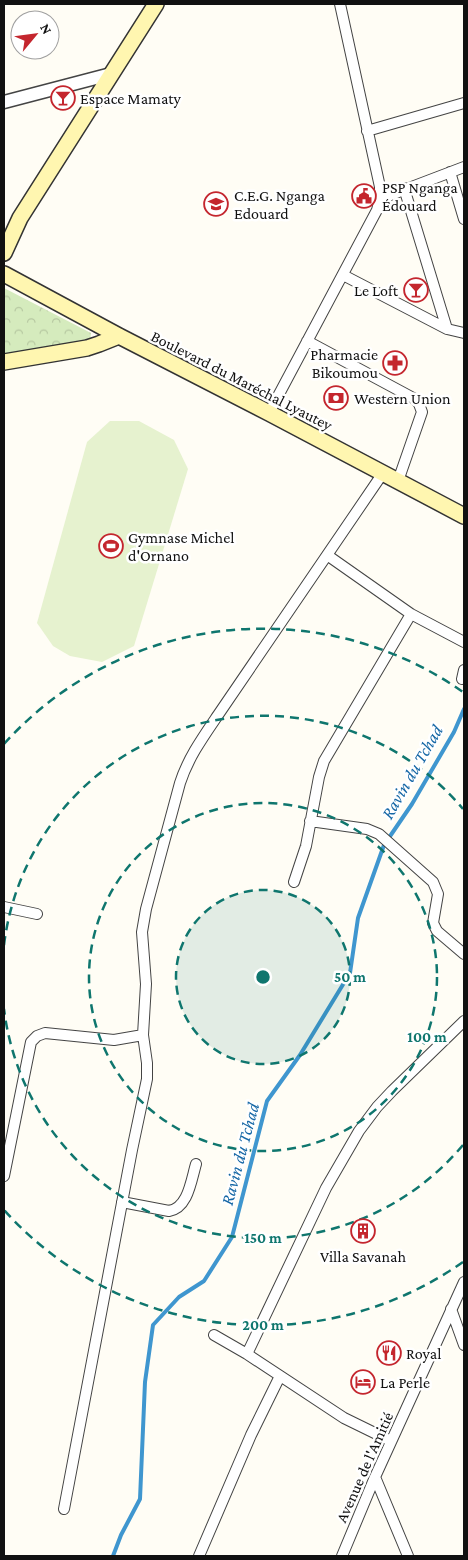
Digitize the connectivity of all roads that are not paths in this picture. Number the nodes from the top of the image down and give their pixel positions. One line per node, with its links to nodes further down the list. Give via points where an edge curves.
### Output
1 (156, 4): 3 (main road)
2 (340, 4): 6 (street)
3 (111, 74): 4 (street); 12 (main road)
4 (4, 102)
5 (464, 103): 6 (street)
6 (367, 131): 10 (street)
7 (464, 167): 8 (street)
8 (450, 172): 9 (street); 11 (street)
9 (404, 188): 10 (street); 15 (street)
10 (380, 199): 13 (street)
11 (464, 218)
12 (4, 245): 14 (main road)
13 (343, 275): 15 (street); 18 (street)
14 (10, 277): 17 (main road, Boulevard du Maréchal Lyautey)
15 (448, 329): 16 (street)
16 (464, 334)
17 (119, 336): 19 (main road, via 87,348); 20 (main road, Boulevard du Maréchal Lyautey)
18 (307, 341): 20 (street); 22 (street, via 420,404 422,412)
19 (4, 362)
20 (269, 413): 21 (main road, Boulevard du Maréchal Lyautey)
21 (383, 473): 22 (main road, Boulevard du Maréchal Lyautey); 24 (street)
22 (398, 481): 23 (main road, Boulevard du Maréchal Lyautey)
23 (464, 516)
24 (327, 555): 25 (street); 33 (street, via 185,768 142,932 146,984)
25 (411, 614): 26 (street); 27 (street, via 324,761)
26 (464, 642)
27 (310, 821): 28 (street); 31 (street, via 367,829 380,834 433,882 438,894 433,923 437,931)
28 (294, 882)
29 (4, 907): 30 (street)
30 (37, 914)
31 (464, 954)
32 (464, 1020): 41 (street, via 392,1091 359,1131 326,1188)
33 (143, 1035): 35 (street, via 114,1040 45,1033 31,1042); 36 (street, via 147,1079)
34 (196, 1164): 36 (street, via 184,1203 175,1210)
35 (4, 1176)
36 (122, 1202): 45 (street)
37 (464, 1282): 38 (street, Avenue de l'Amitié)
38 (451, 1309): 40 (street); 43 (street, Avenue de l'Amitié)
39 (214, 1335): 41 (street)
40 (464, 1345)
41 (248, 1354): 42 (street)
42 (280, 1376): 43 (street, via 344,1418); 46 (street)
43 (392, 1441): 44 (street, Avenue de l'Amitié)
44 (375, 1477): 47 (street, Avenue de l'Amitié); 48 (street)
45 (64, 1509)
46 (199, 1556)
47 (342, 1556)
48 (408, 1556)

